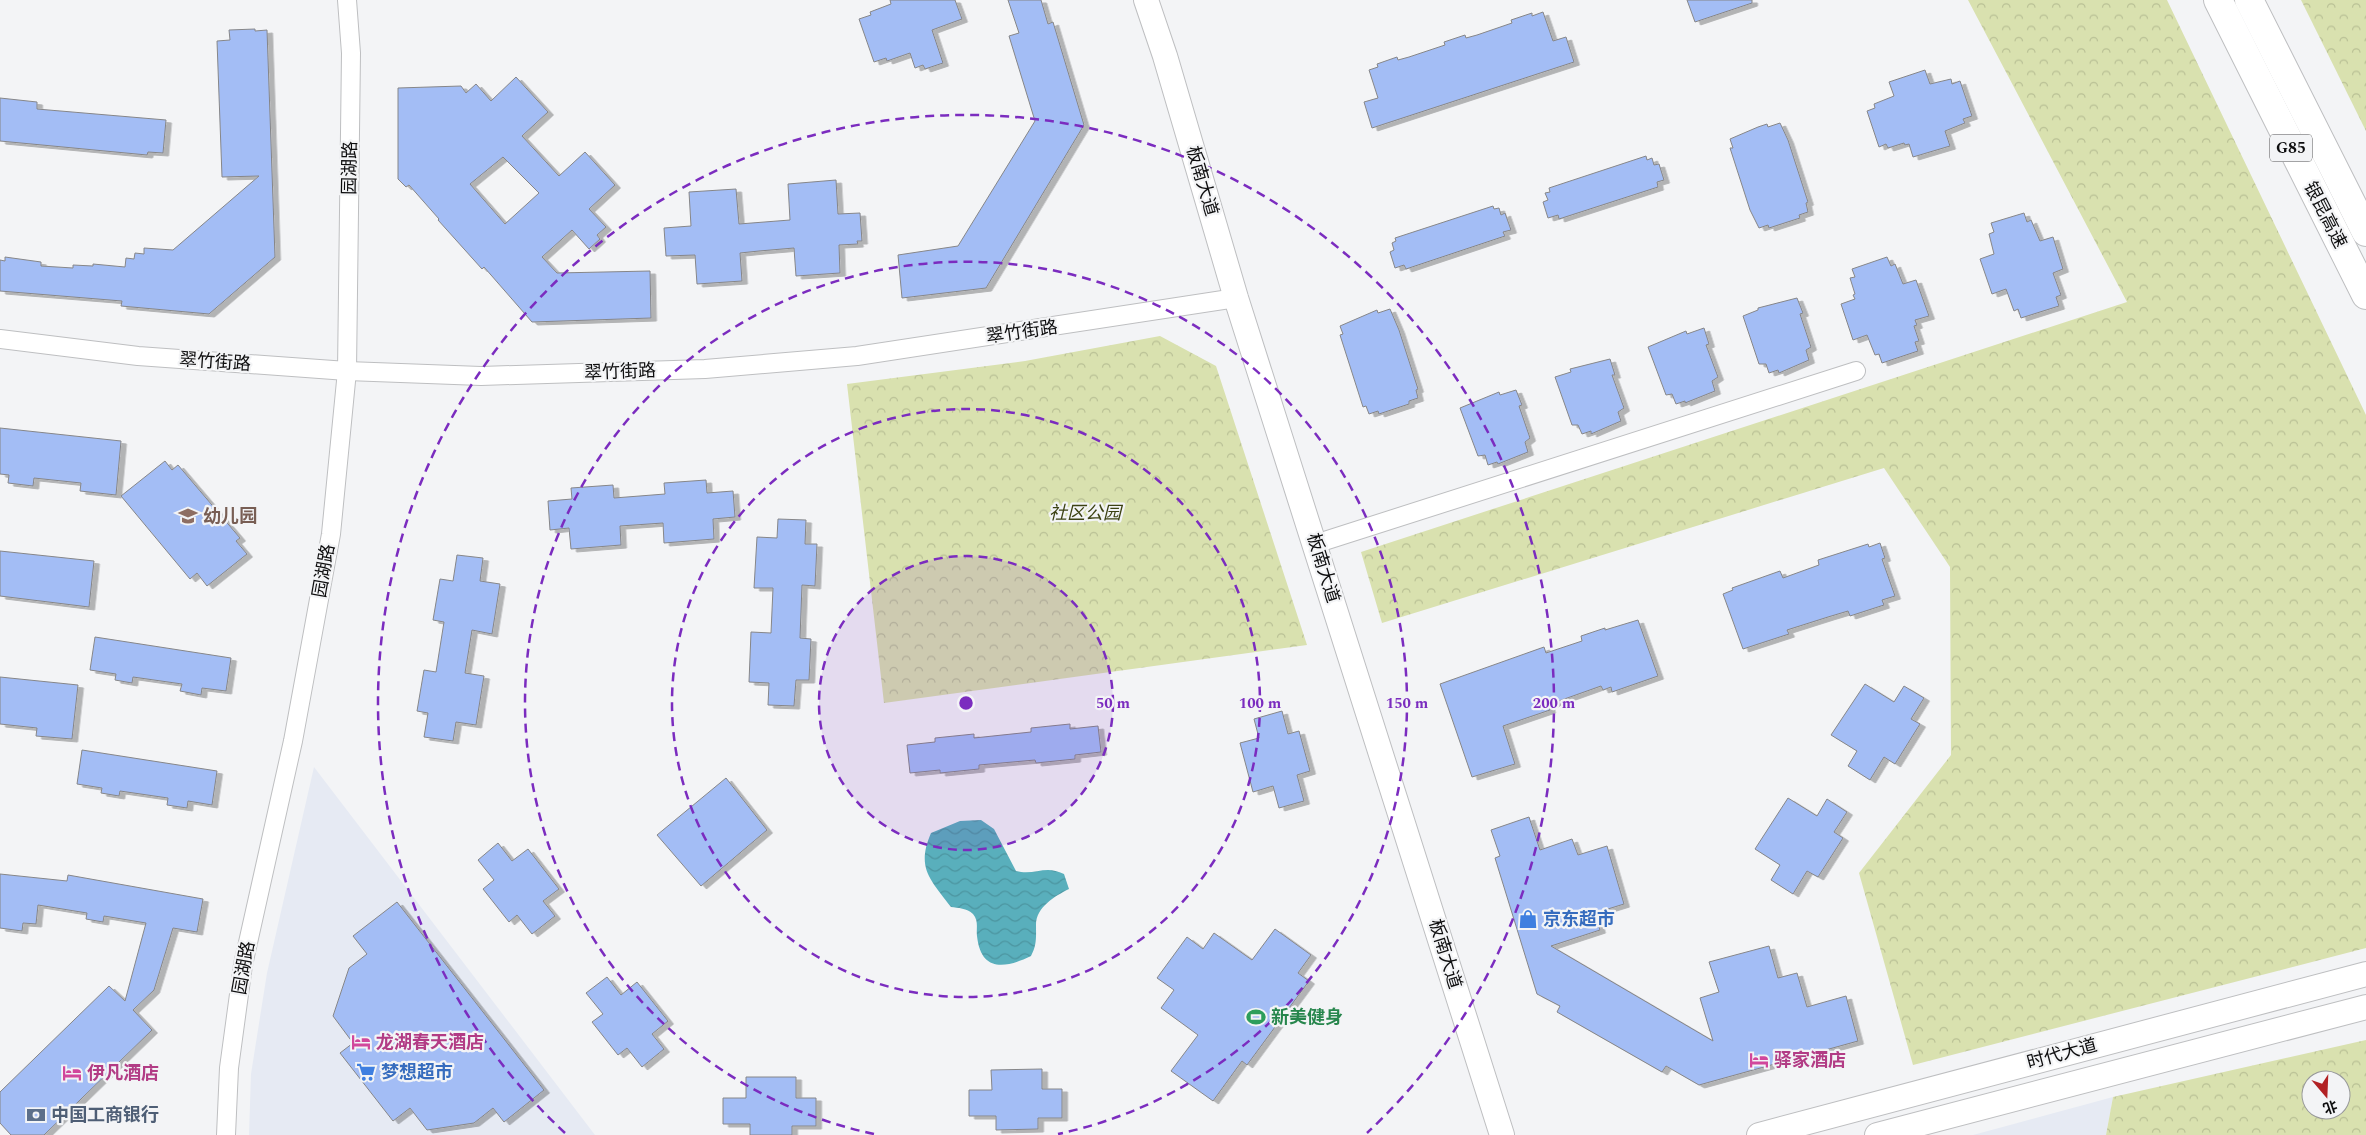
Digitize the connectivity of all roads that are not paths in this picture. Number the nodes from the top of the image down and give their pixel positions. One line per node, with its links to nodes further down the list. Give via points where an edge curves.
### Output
1 (347, 0): 9 (street, 园湖路, via 351,53)
2 (1146, 0): 7 (main road, 板南大道)
3 (2218, 0): 6 (highway, 银昆高速 / G85)
4 (2249, 0): 5 (highway, 银昆高速 / G85)
5 (2366, 232)
6 (2366, 295)
7 (1236, 298): 9 (street, 翠竹街路, via 857,356 705,370 481,376); 11 (main road, 板南大道)
8 (0, 339): 9 (street, 翠竹街路, via 138,356)
9 (347, 371): 14 (street, 园湖路, via 331,534 293,741 243,964 229,1068)
10 (1856, 371): 11 (street)
11 (1315, 544): 15 (main road, 板南大道)
12 (2366, 974): 16 (main road, 时代大道)
13 (2366, 1007): 17 (main road, 时代大道)
14 (226, 1135)
15 (1502, 1135)
16 (1759, 1135)
17 (1877, 1135)

